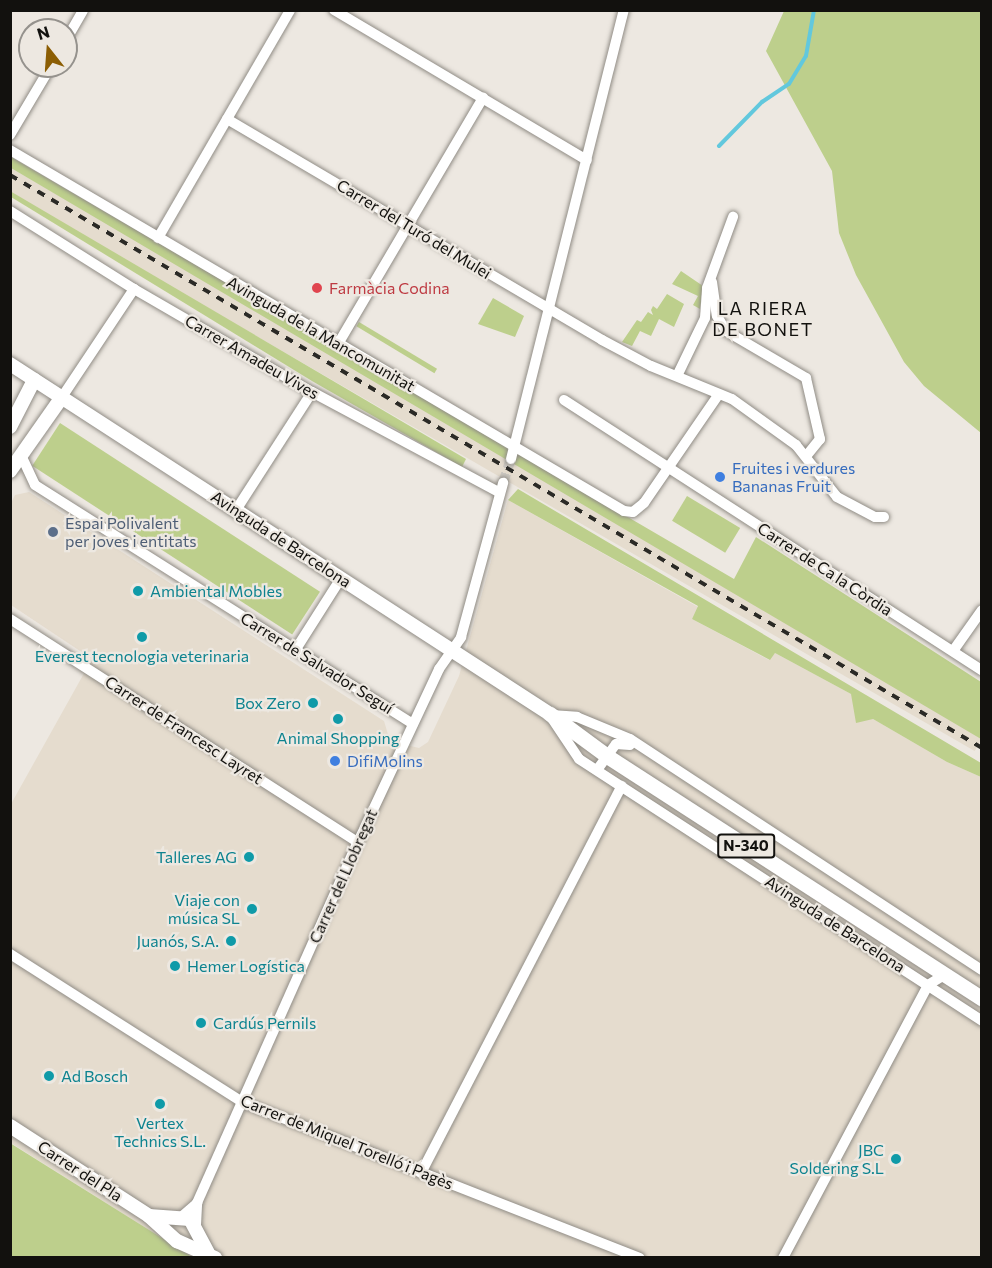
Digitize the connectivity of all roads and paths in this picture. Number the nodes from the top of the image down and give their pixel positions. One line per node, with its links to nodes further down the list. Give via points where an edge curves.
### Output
1 (290, 10): 6 (street)
2 (334, 10): 5 (street)
3 (624, 10): 9 (street)
4 (44, 78): 7 (street)
5 (483, 98): 9 (street); 12 (street)
6 (227, 118): 12 (street, Carrer del Turó del Mulei); 13 (street)
7 (10, 135)
8 (10, 150): 13 (street, Avinguda de la Mancomunitat)
9 (587, 160): 16 (street)
10 (10, 211): 15 (street, Carrer Amadeu Vives)
11 (733, 217): 14 (street)
12 (407, 225): 16 (street, Carrer del Turó del Mulei); 17 (street)
13 (158, 238): 17 (street, Avinguda de la Mancomunitat)
14 (712, 282): 19 (street, via 707,288 705,318); 28 (street, via 717,316 726,331 806,378 820,439)
15 (134, 289): 21 (street, Carrer Amadeu Vives); 23 (street)
16 (549, 309): 19 (street, Carrer del Turó del Mulei); 26 (street)
17 (338, 344): 26 (street, Avinguda de la Mancomunitat)
18 (10, 364): 20 (main road, Avinguda de Barcelona / N-340)
19 (677, 376): 22 (street, Carrer del Turó del Mulei)
20 (34, 380): 23 (main road, Avinguda de Barcelona / N-340); 25 (main road)
21 (312, 392): 32 (street, Carrer Amadeu Vives); 33 (street)
22 (719, 393): 28 (street, Carrer del Turó del Mulei, via 770,422); 30 (street)
23 (62, 397): 27 (main road); 33 (main road, Avinguda de Barcelona / N-340)
24 (564, 400): 30 (street, Carrer de Ca la Còrdia)
25 (10, 427)
26 (512, 446): 29 (street); 30 (street, Avinguda de la Mancomunitat, via 624,511 633,512 644,503)
27 (21, 455): 31 (main road); 38 (street, Carrer de Salvador Seguí, via 35,485)
28 (806, 456): 34 (street, Carrer del Turó del Mulei, via 837,497 874,517)
29 (510, 459)
30 (668, 469): 40 (street, Carrer de Ca la Còrdia)
31 (10, 471)
32 (501, 488): 39 (street, Carrer del Llobregat, via 465,627)
33 (236, 510): 35 (main road, Avinguda de Barcelona / N-340)
34 (884, 517)
35 (341, 578): 38 (street); 39 (main road, Avinguda de Barcelona / N-340)
36 (981, 610): 40 (street)
37 (10, 619): 48 (street, Carrer de Francesc Layret)
38 (296, 649): 43 (street, Carrer de Salvador Seguí)
39 (452, 650): 42 (main road, Avinguda de Barcelona / N-340); 43 (street, Carrer del Llobregat)
40 (953, 651): 41 (street, Carrer de Ca la Còrdia)
41 (981, 669)
42 (549, 714): 44 (street, Avinguda de Barcelona, via 577,717 630,739); 45 (main road, Avinguda de Barcelona / N-340); 46 (street, Avinguda de Barcelona, via 573,752)
43 (413, 724): 48 (street, Carrer del Llobregat)
44 (645, 750): 45 (street, Avinguda de Barcelona, via 620,742); 50 (street, Avinguda de Barcelona)
45 (607, 756): 46 (street, Avinguda de Barcelona); 51 (main road, Avinguda de Barcelona / N-340)
46 (597, 770): 47 (street, Avinguda de Barcelona)
47 (622, 786): 52 (street, Avinguda de Barcelona); 57 (street)
48 (358, 842): 55 (street, Carrer del Llobregat)
49 (10, 954): 55 (street, Carrer de Miquel Torelló i Pagès)
50 (981, 970)
51 (944, 975): 52 (street); 53 (main road, Avinguda de Barcelona / N-340)
52 (928, 985): 54 (street, Avinguda de Barcelona); 65 (street)
53 (981, 999)
54 (981, 1021)
55 (242, 1102): 57 (street, Carrer de Miquel Torelló i Pagès); 58 (street, Carrer del Llobregat)
56 (10, 1126): 59 (main road, Carrer del Pla)
57 (421, 1173): 64 (street, Carrer de Miquel Torelló i Pagès)
58 (197, 1203): 60 (street, Carrer del Llobregat); 61 (street, Carrer del Llobregat)
59 (149, 1216): 60 (main road, Carrer del Pla); 62 (main road, Carrer del Pla)
60 (180, 1218): 61 (main road, Carrer del Pla, via 190,1219); 62 (main road, via 173,1225)
61 (197, 1229): 62 (main road); 63 (main road, Carrer del Pla)
62 (179, 1240): 63 (main road, Carrer del Pla)
63 (211, 1255)
64 (640, 1257)
65 (783, 1257)

